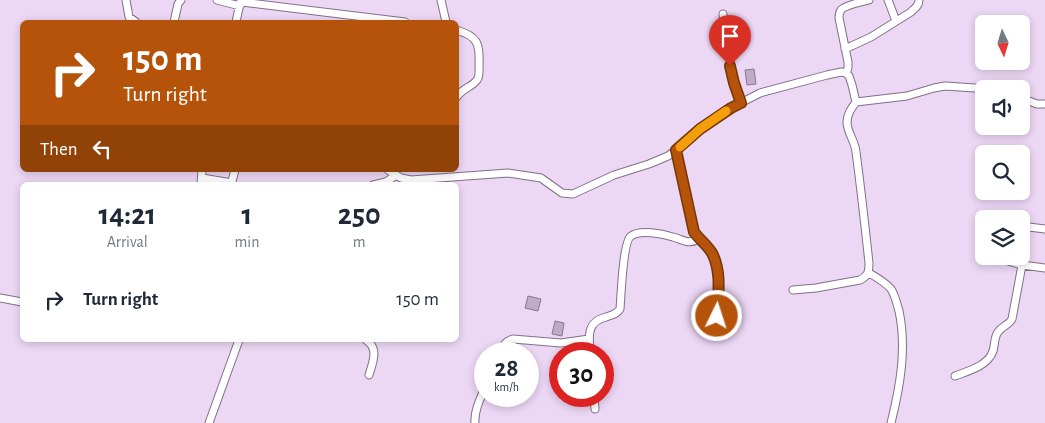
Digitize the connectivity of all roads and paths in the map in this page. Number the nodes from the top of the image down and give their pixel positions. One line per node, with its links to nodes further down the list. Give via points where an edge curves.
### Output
1 (126, 0): 10 (street, via 129,17)
2 (181, 0): 11 (street)
3 (217, 0): 8 (street)
4 (441, 0): 14 (street)
5 (869, 0): 17 (street, via 841,10 839,18)
6 (888, 0): 15 (street)
7 (919, 0): 15 (street, via 916,8)
8 (241, 3): 12 (street); 13 (street)
9 (723, 14): 23 (street, via 730,66)
10 (133, 20)
11 (174, 20)
12 (237, 20)
13 (388, 20)
14 (446, 20)
15 (896, 21): 17 (street)
16 (459, 31): 20 (street, via 475,39 480,59 476,82)
17 (845, 49): 18 (street)
18 (846, 73): 21 (street); 23 (street, via 827,74 794,83 760,93)
19 (975, 88): 21 (street, via 946,86 907,96)
20 (459, 93)
21 (856, 102): 37 (street, via 847,120 856,150 868,246)
22 (1030, 102): 24 (street)
23 (741, 103): 25 (street, via 700,129)
24 (1045, 104)
25 (676, 150): 27 (street, via 573,194 562,193 541,178 526,175); 34 (street, via 694,232)
26 (391, 172): 28 (street)
27 (453, 174): 28 (street, via 411,180)
28 (396, 176): 31 (street)
29 (202, 178): 30 (street)
30 (221, 182)
31 (387, 182)
32 (1030, 227): 33 (street)
33 (1045, 229)
34 (699, 239): 41 (street, via 713,255 717,267); 42 (street, via 691,242 643,232 630,236 620,309 594,322)
35 (1022, 265): 36 (street); 48 (street, via 1012,319 996,334 990,357 977,367)
36 (1045, 268)
37 (868, 273): 38 (street, via 860,280); 52 (street, via 879,278 891,290 902,325 900,378)
38 (793, 290)
39 (0, 298): 40 (street)
40 (20, 302)
41 (717, 316)
42 (589, 339): 45 (street, via 561,343 513,339); 46 (street)
43 (238, 342): 50 (street)
44 (368, 342): 47 (street, via 374,352)
45 (506, 342)
46 (589, 342)
47 (370, 374)
48 (955, 376)
49 (477, 407): 51 (street)
50 (209, 423)
51 (475, 423)
52 (891, 423)

